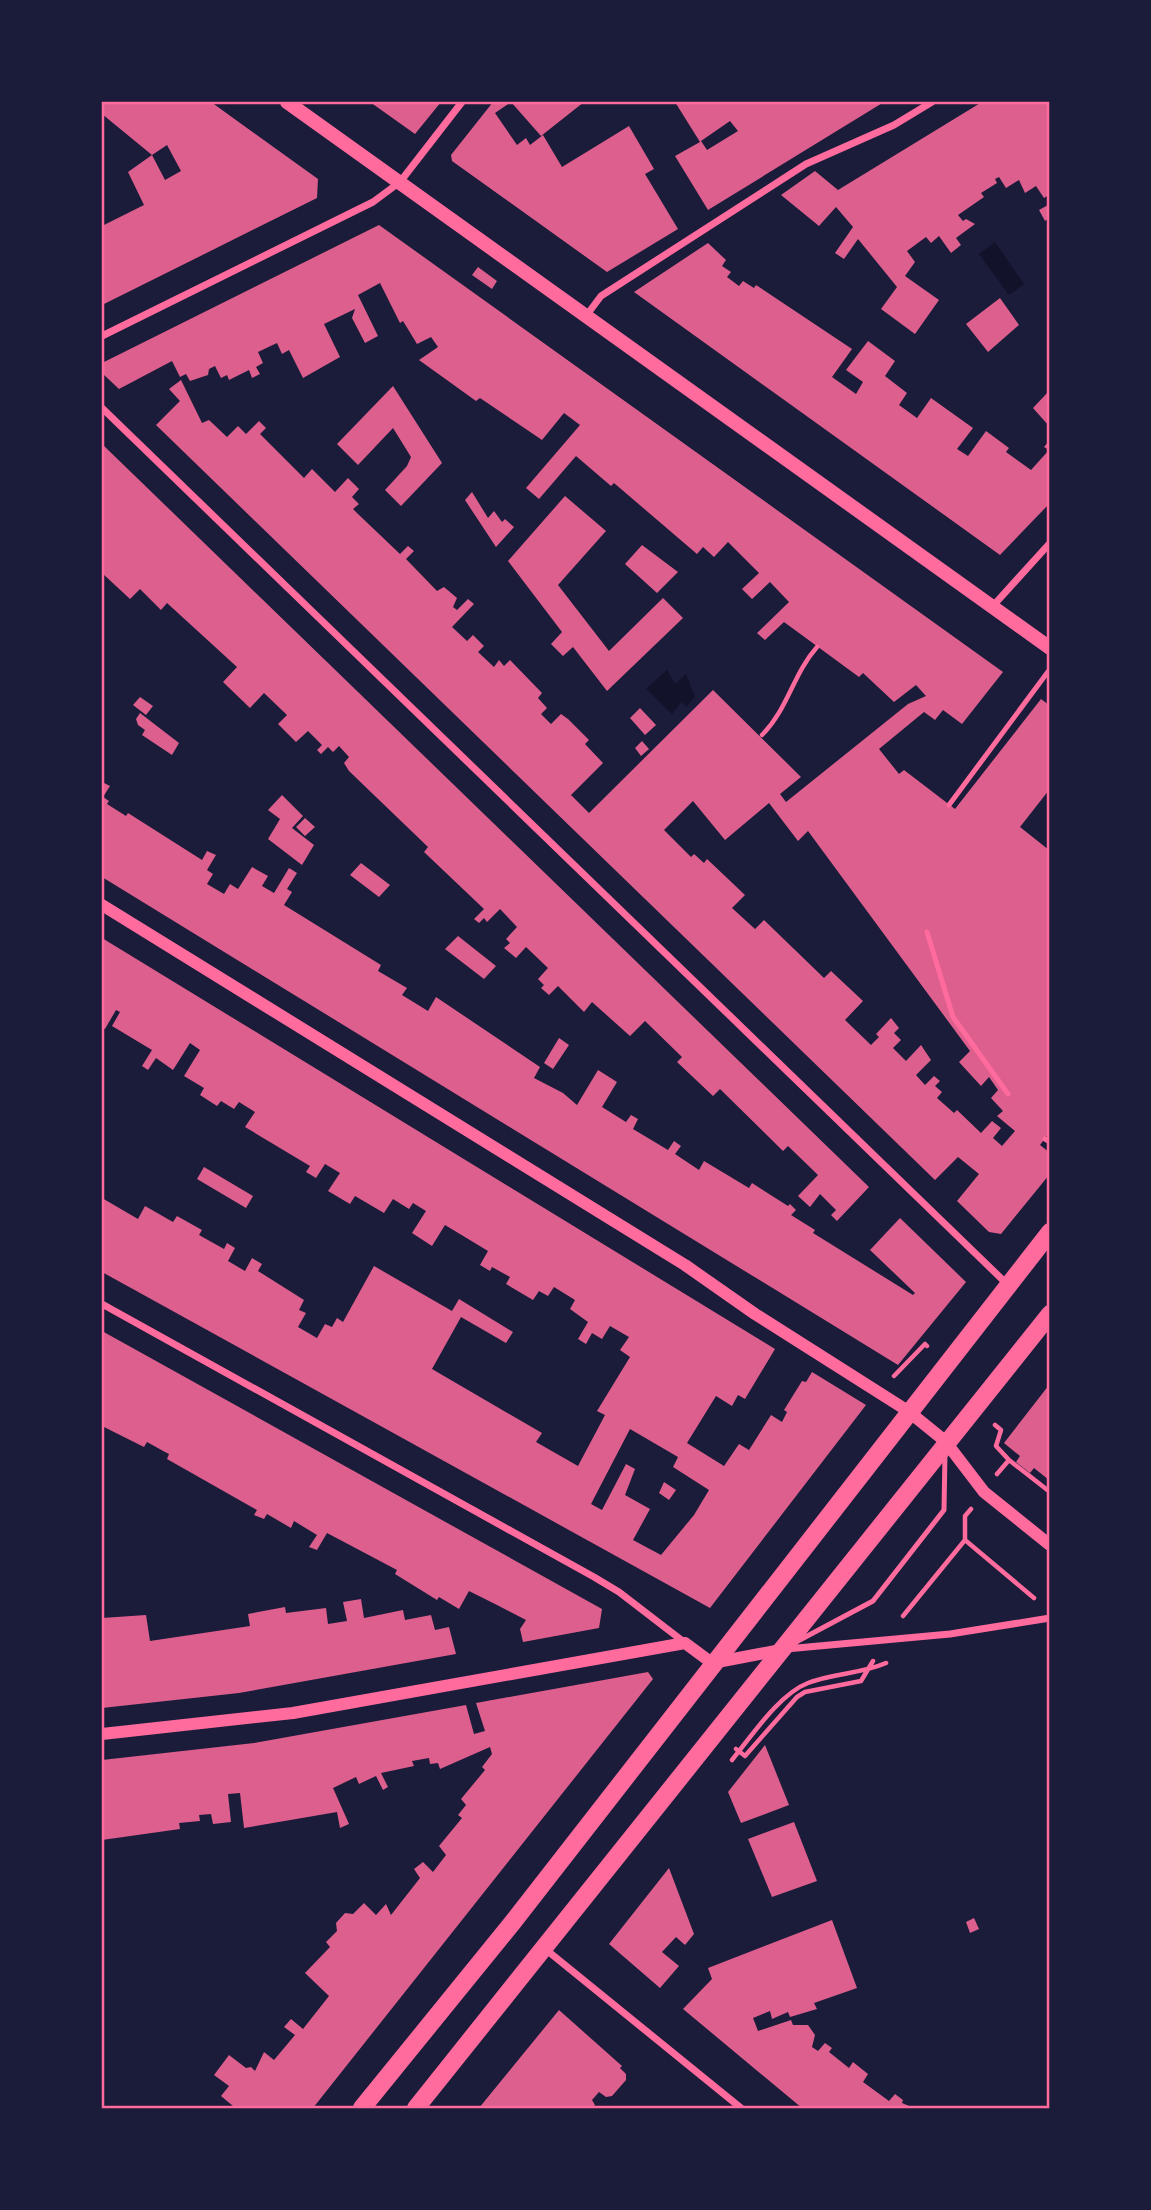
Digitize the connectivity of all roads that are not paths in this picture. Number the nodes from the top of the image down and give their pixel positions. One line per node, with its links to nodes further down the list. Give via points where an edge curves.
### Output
1 (287, 102): 4 (main road)
2 (462, 102): 4 (street)
3 (932, 102): 5 (street, via 894,125 806,164 614,287)
4 (400, 182): 5 (main road); 6 (street, via 373,202)
5 (586, 316): 9 (main road)
6 (102, 336)
7 (102, 408): 17 (street)
8 (1049, 543): 9 (street)
9 (992, 607): 10 (main road)
10 (1049, 648)
11 (1049, 669): 12 (lane)
12 (949, 805)
13 (102, 905): 20 (street, via 685,1265)
14 (928, 932): 15 (lane, via 953,1017)
15 (1008, 1094)
16 (1049, 1232): 17 (main road)
17 (1008, 1285): 20 (main road)
18 (102, 1304): 24 (street, via 594,1577)
19 (1049, 1314): 21 (main road)
20 (908, 1411): 21 (street); 26 (main road)
21 (946, 1441): 22 (street, via 984,1492); 25 (main road); 25 (lane, via 944,1510 873,1601)
22 (1049, 1545)
23 (1049, 1618): 25 (street, via 950,1634)
24 (685, 1643): 26 (street); 27 (street, via 293,1713)
25 (781, 1650): 26 (street); 28 (main road)
26 (712, 1663): 29 (main road, via 513,1923)
27 (102, 1734)
28 (543, 1948): 30 (main road); 31 (street)
29 (362, 2109)
30 (416, 2109)
31 (741, 2109)

